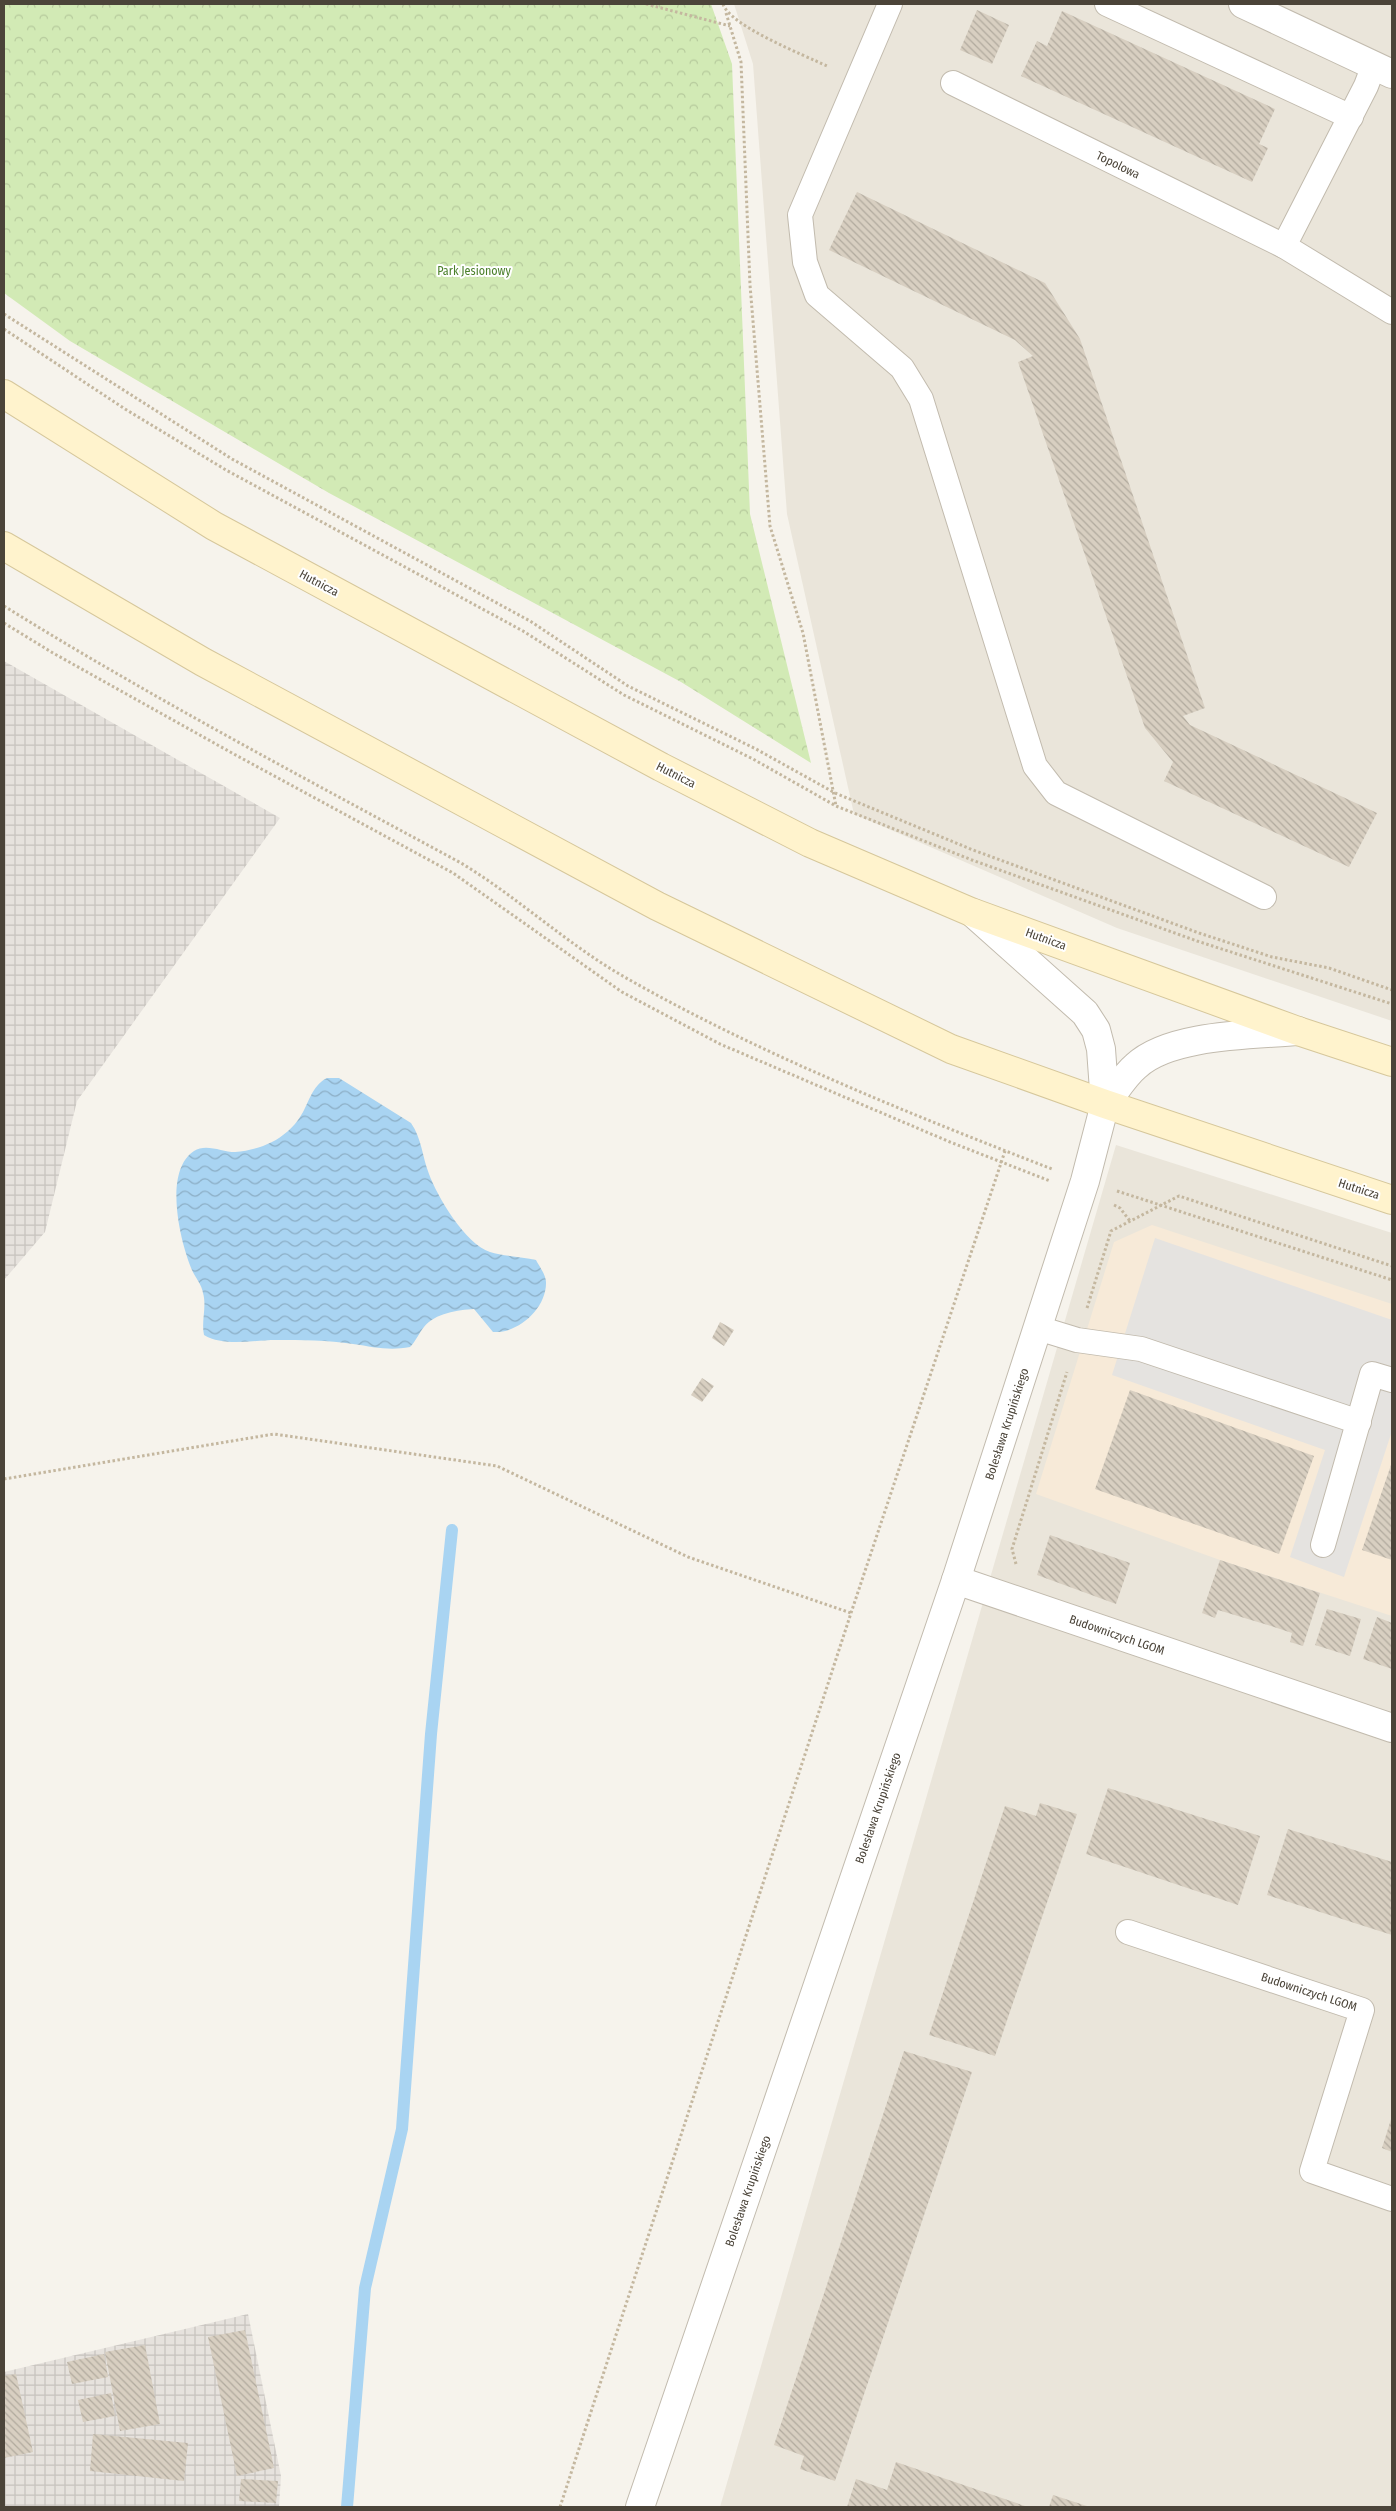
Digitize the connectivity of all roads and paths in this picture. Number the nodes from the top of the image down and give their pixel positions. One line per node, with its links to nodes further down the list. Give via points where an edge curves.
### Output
1 (646, 4): 7 (path)
2 (722, 4): 6 (path)
3 (890, 4): 9 (lane)
4 (1107, 4): 11 (lane)
5 (1243, 4): 8 (street)
6 (726, 12): 7 (path); 9 (path, via 754,31)
7 (730, 26): 20 (path, via 742,62 750,285 770,526 803,633)
8 (1383, 70): 11 (lane)
9 (857, 80): 22 (lane, via 800,215 805,262 817,295 902,368 921,399 1035,766 1056,793)
10 (953, 83): 12 (lane, Topolowa)
11 (1351, 117): 12 (lane)
12 (1284, 246): 13 (lane, Topolowa)
13 (1392, 312)
14 (4, 314): 20 (path, via 232,459 530,621 628,686 756,749)
15 (4, 329): 21 (path, via 125,409 226,470 523,631 624,695 753,759)
16 (4, 394): 23 (main road, Hutnicza, via 214,526 661,767 810,843)
17 (4, 546): 28 (main road, Hutnicza, via 203,662 657,906 951,1049)
18 (4, 606): 29 (path, via 211,726 469,868 627,979 750,1043)
19 (4, 623): 30 (path, via 232,753 453,873 622,992 720,1044)
20 (835, 793): 21 (path); 24 (path, via 973,850 1198,932 1272,957 1329,968)
21 (836, 806): 25 (path, via 972,860 1197,941)
22 (1264, 897)
23 (971, 912): 26 (main road, Hutnicza); 28 (street, via 1085,1013 1096,1030 1101,1050)
24 (1392, 990)
25 (1392, 1004)
26 (1298, 1031): 27 (main road, Hutnicza); 28 (street, via 1215,1038 1162,1051 1136,1065)
27 (1392, 1062)
28 (1105, 1104): 31 (street, Bolesława Krupińskiego); 32 (main road, Hutnicza)
29 (1005, 1151): 30 (path); 31 (path)
30 (1000, 1162): 40 (path)
31 (1084, 1181): 33 (path); 34 (street, Bolesława Krupińskiego)
32 (1392, 1200)
33 (1392, 1280)
34 (1038, 1328): 36 (lane, via 1077,1340 1141,1349); 39 (street, Bolesława Krupińskiego)
35 (1392, 1380): 36 (lane, via 1372,1374)
36 (1359, 1422): 38 (lane)
37 (4, 1479): 40 (path, via 274,1434 497,1466 688,1557)
38 (1323, 1545)
39 (956, 1580): 41 (street, Budowniczych LGOM); 45 (street, Bolesława Krupińskiego)
40 (851, 1613): 44 (path)
41 (1392, 1728)
42 (1128, 1932): 43 (lane, Budowniczych LGOM, via 1362,2010 1312,2171)
43 (1392, 2199)
44 (560, 2507)
45 (640, 2507)

